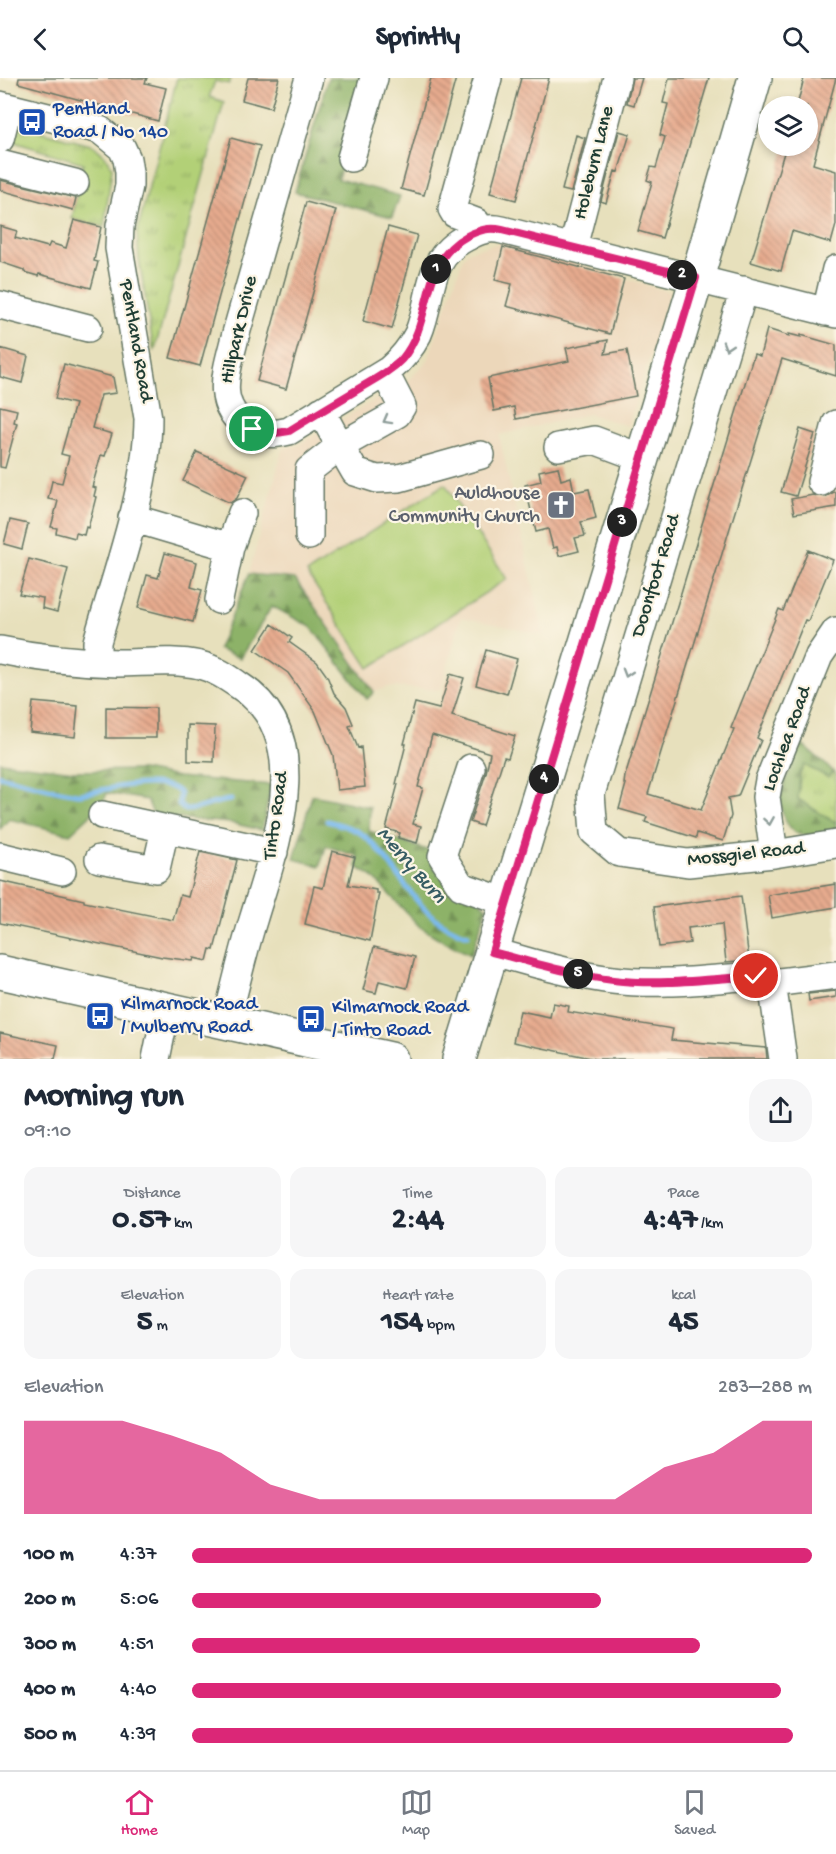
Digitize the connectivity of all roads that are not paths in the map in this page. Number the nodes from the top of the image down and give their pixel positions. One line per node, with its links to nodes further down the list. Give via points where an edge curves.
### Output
1 (309, 78): 20 (street, Hillpark Drive, via 236,337 225,391 232,412 242,423 262,433 289,431)
2 (374, 78): 8 (street)
3 (488, 78): 11 (street, via 452,209 476,222)
4 (616, 78): 12 (street, Holeburn Lane)
5 (755, 78): 14 (main road)
6 (4, 106): 7 (street); 28 (street, Pentland Road, via 100,130 122,148 127,159 129,186 119,248 148,418 145,465)
7 (0, 139)
8 (351, 158)
9 (0, 164): 10 (street)
10 (75, 183)
11 (479, 231): 12 (street, via 493,228); 19 (street, Hillpark Drive, via 455,245 437,265 418,333 401,360)
12 (573, 247): 14 (street)
13 (836, 269): 17 (street)
14 (696, 278): 15 (street); 25 (main road)
15 (744, 290): 17 (street); 40 (street, Doonfoot Road, one-way to 40, via 591,794 594,832)
16 (0, 305): 18 (street)
17 (831, 313)
18 (88, 328)
19 (385, 373): 20 (street, Hillpark Drive); 22 (street, one-way to 22, via 402,406 397,414)
20 (321, 411): 22 (street)
21 (836, 424): 26 (street)
22 (340, 446): 24 (street, via 355,472 377,479 399,478); 29 (street, via 309,470)
23 (558, 447): 25 (street, via 594,440)
24 (481, 456)
25 (642, 458): 45 (main road)
26 (821, 483)
27 (242, 513): 30 (street)
28 (132, 518): 30 (street); 34 (street, Pentland Road, via 97,642)
29 (309, 536)
30 (230, 547): 31 (street)
31 (219, 600)
32 (836, 631): 41 (street, Lochlea Road, one-way to 41, via 819,656 769,780 766,797)
33 (0, 650): 34 (street, Tinto Road)
34 (97, 662): 39 (street, Tinto Road, via 198,665 223,674 252,693 274,722 282,743 285,783)
35 (471, 768): 45 (street, via 442,856 461,886)
36 (102, 815): 37 (street)
37 (165, 829): 39 (street); 43 (street, via 156,869)
38 (836, 844): 41 (street, Mossgiel Road)
39 (274, 852): 51 (street, Tinto Road)
40 (619, 853): 41 (street, Mossgiel Road, via 688,863)
41 (774, 854)
42 (0, 856): 44 (street)
43 (99, 859)
44 (62, 871)
45 (506, 902): 46 (main road)
46 (492, 952): 49 (street, via 612,980 657,982 756,976); 54 (main road)
47 (0, 972): 50 (main road)
48 (836, 975): 49 (street)
49 (772, 983): 55 (street)
50 (166, 1010): 51 (main road); 52 (street)
51 (226, 1023): 53 (main road)
52 (156, 1059)
53 (391, 1059)
54 (459, 1059)
55 (783, 1059)

